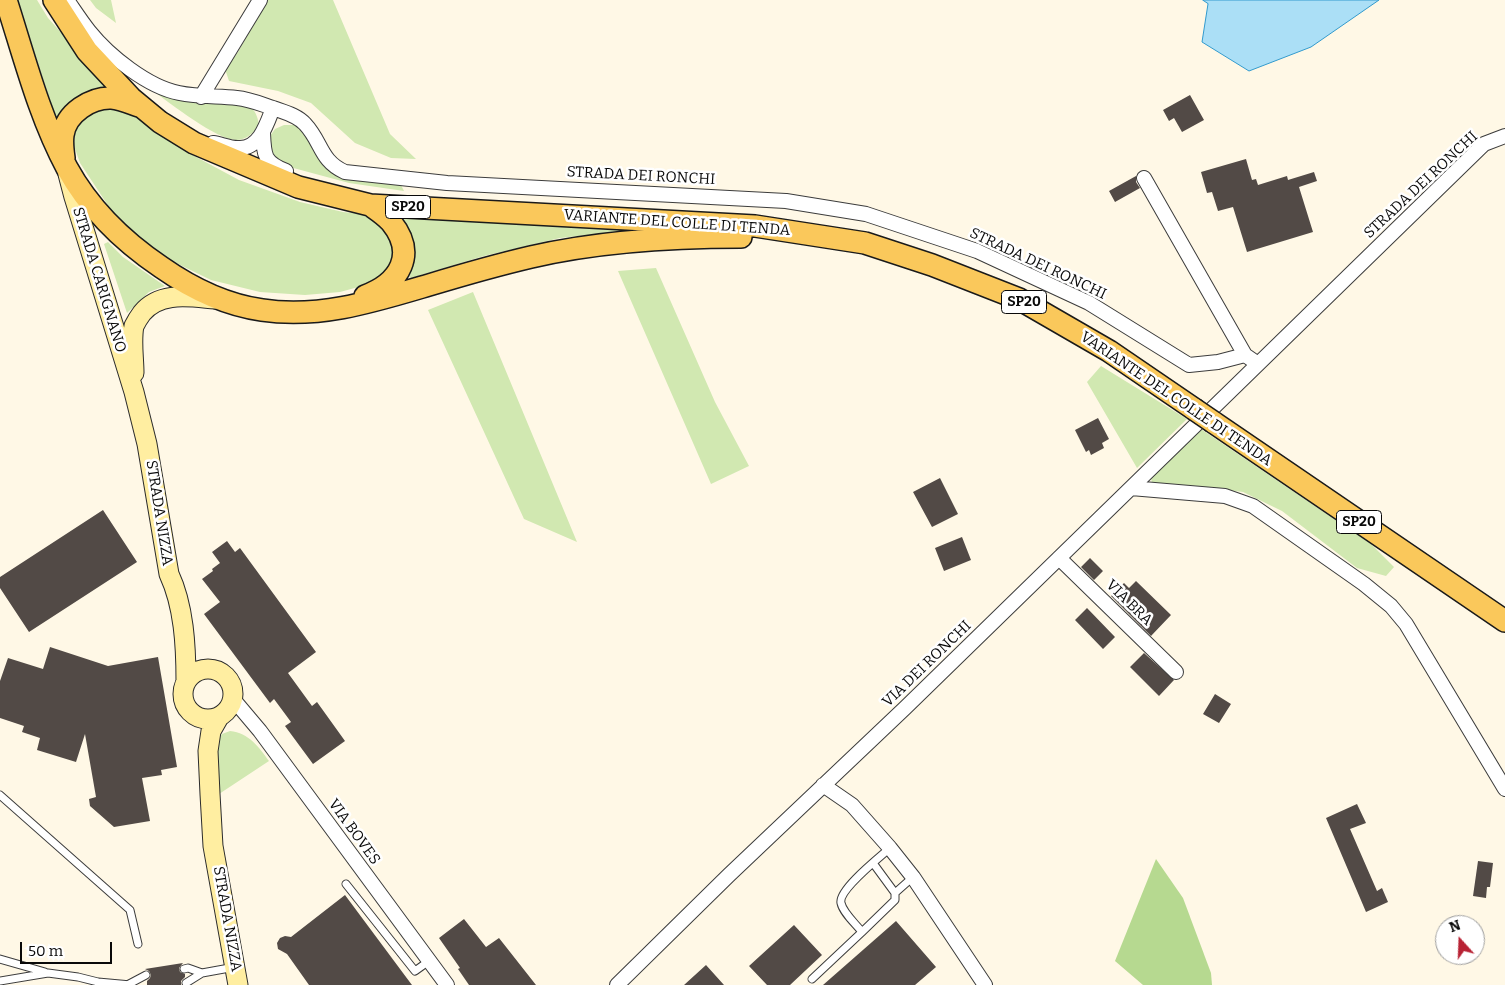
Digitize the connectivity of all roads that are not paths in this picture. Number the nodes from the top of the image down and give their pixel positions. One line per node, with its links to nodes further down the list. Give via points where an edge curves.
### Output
1 (6, 0): 11 (main road, SP20, via 50,134)
2 (54, 0): 6 (main road, VARIANTE DEL COLLE DI TENDA / SP20, via 87,51)
3 (67, 0): 5 (street, STRADA DEI RONCHI, via 89,32 126,66 160,88)
4 (260, 0): 5 (street)
5 (201, 96): 7 (street, STRADA DEI RONCHI, via 251,100)
6 (141, 107): 10 (main road, VARIANTE DEL COLLE DI TENDA / SP20); 11 (main road, SP20, via 107,98 81,108 66,124 63,135)
7 (273, 108): 8 (street); 18 (street, STRADA DEI RONCHI, via 305,124 329,162 345,172 448,183 786,201 866,214 977,251 1080,299 1189,365)
8 (263, 134): 10 (street, via 254,143 240,148); 13 (street, via 264,152 270,164 288,172)
9 (1505, 136): 19 (street, STRADA DEI RONCHI, via 1484,144)
10 (194, 143): 13 (main road, VARIANTE DEL COLLE DI TENDA / SP20)
11 (66, 165): 16 (main road, SP20, via 81,190 108,223 140,253 175,277); 20 (street, STRADA CARIGNANO)
12 (1144, 178): 18 (street)
13 (314, 191): 14 (main road, VARIANTE DEL COLLE DI TENDA / SP20)
14 (370, 205): 15 (main road, VARIANTE DEL COLLE DI TENDA / SP20, via 755,226); 17 (main road, SP20, via 386,216 399,236 403,253 400,270 397,276 374,293)
15 (834, 237): 17 (main road, SP20, via 630,241 531,257 377,302); 23 (main road, VARIANTE DEL COLLE DI TENDA / SP20, bridge, via 865,243 932,265 1019,299 1109,351)
16 (224, 300): 17 (main road, SP20, via 263,310); 20 (street, via 187,296 168,298 152,304 143,312 134,329)
17 (318, 312)
18 (1245, 355): 19 (street)
19 (1258, 364): 21 (street, VIA DEI RONCHI)
20 (134, 392): 24 (street, STRADA NIZZA, via 147,444 169,574 177,591)
21 (1131, 488): 22 (street, VIA DEI RONCHI); 32 (street, via 1225,496 1253,506 1364,584 1391,606 1406,624)
22 (1059, 558): 26 (street, VIA BRA); 31 (street, VIA DEI RONCHI)
23 (1505, 621)
24 (184, 633): 25 (street, STRADA NIZZA, via 200,656); 27 (street, STRADA NIZZA)
25 (220, 672): 27 (street, via 205,669); 28 (street, STRADA NIZZA, via 231,684)
26 (1176, 672)
27 (186, 681): 29 (street, STRADA NIZZA, via 183,696 188,710)
28 (232, 699): 30 (street, STRADA NIZZA); 43 (street, VIA BOVES, via 260,731)
29 (194, 715): 30 (street, via 206,719); 33 (street, STRADA NIZZA)
30 (220, 717): 33 (street, STRADA NIZZA, via 211,732 208,751)
31 (823, 786): 35 (street, via 852,805); 52 (street, VIA DEI RONCHI)
32 (1505, 789)
33 (210, 794): 44 (street, STRADA NIZZA, via 213,846)
34 (0, 795): 41 (lane, via 130,910)
35 (890, 848): 36 (lane); 37 (street)
36 (873, 863): 39 (lane); 40 (lane, via 842,894 840,902)
37 (913, 877): 39 (lane); 56 (street)
38 (346, 884): 43 (lane, via 415,971)
39 (895, 893): 40 (lane, via 895,900)
40 (862, 932): 49 (lane)
41 (138, 944)
42 (0, 959): 46 (lane)
43 (429, 961): 55 (street, VIA BOVES)
44 (235, 966): 47 (lane); 54 (street, STRADA NIZZA)
45 (184, 968): 47 (lane)
46 (48, 973): 50 (lane); 53 (lane)
47 (202, 973): 51 (lane)
48 (146, 975): 53 (lane)
49 (812, 979)
50 (0, 981)
51 (186, 983)
52 (622, 983)
53 (130, 985)
54 (238, 985)
55 (447, 985)
56 (984, 985)

